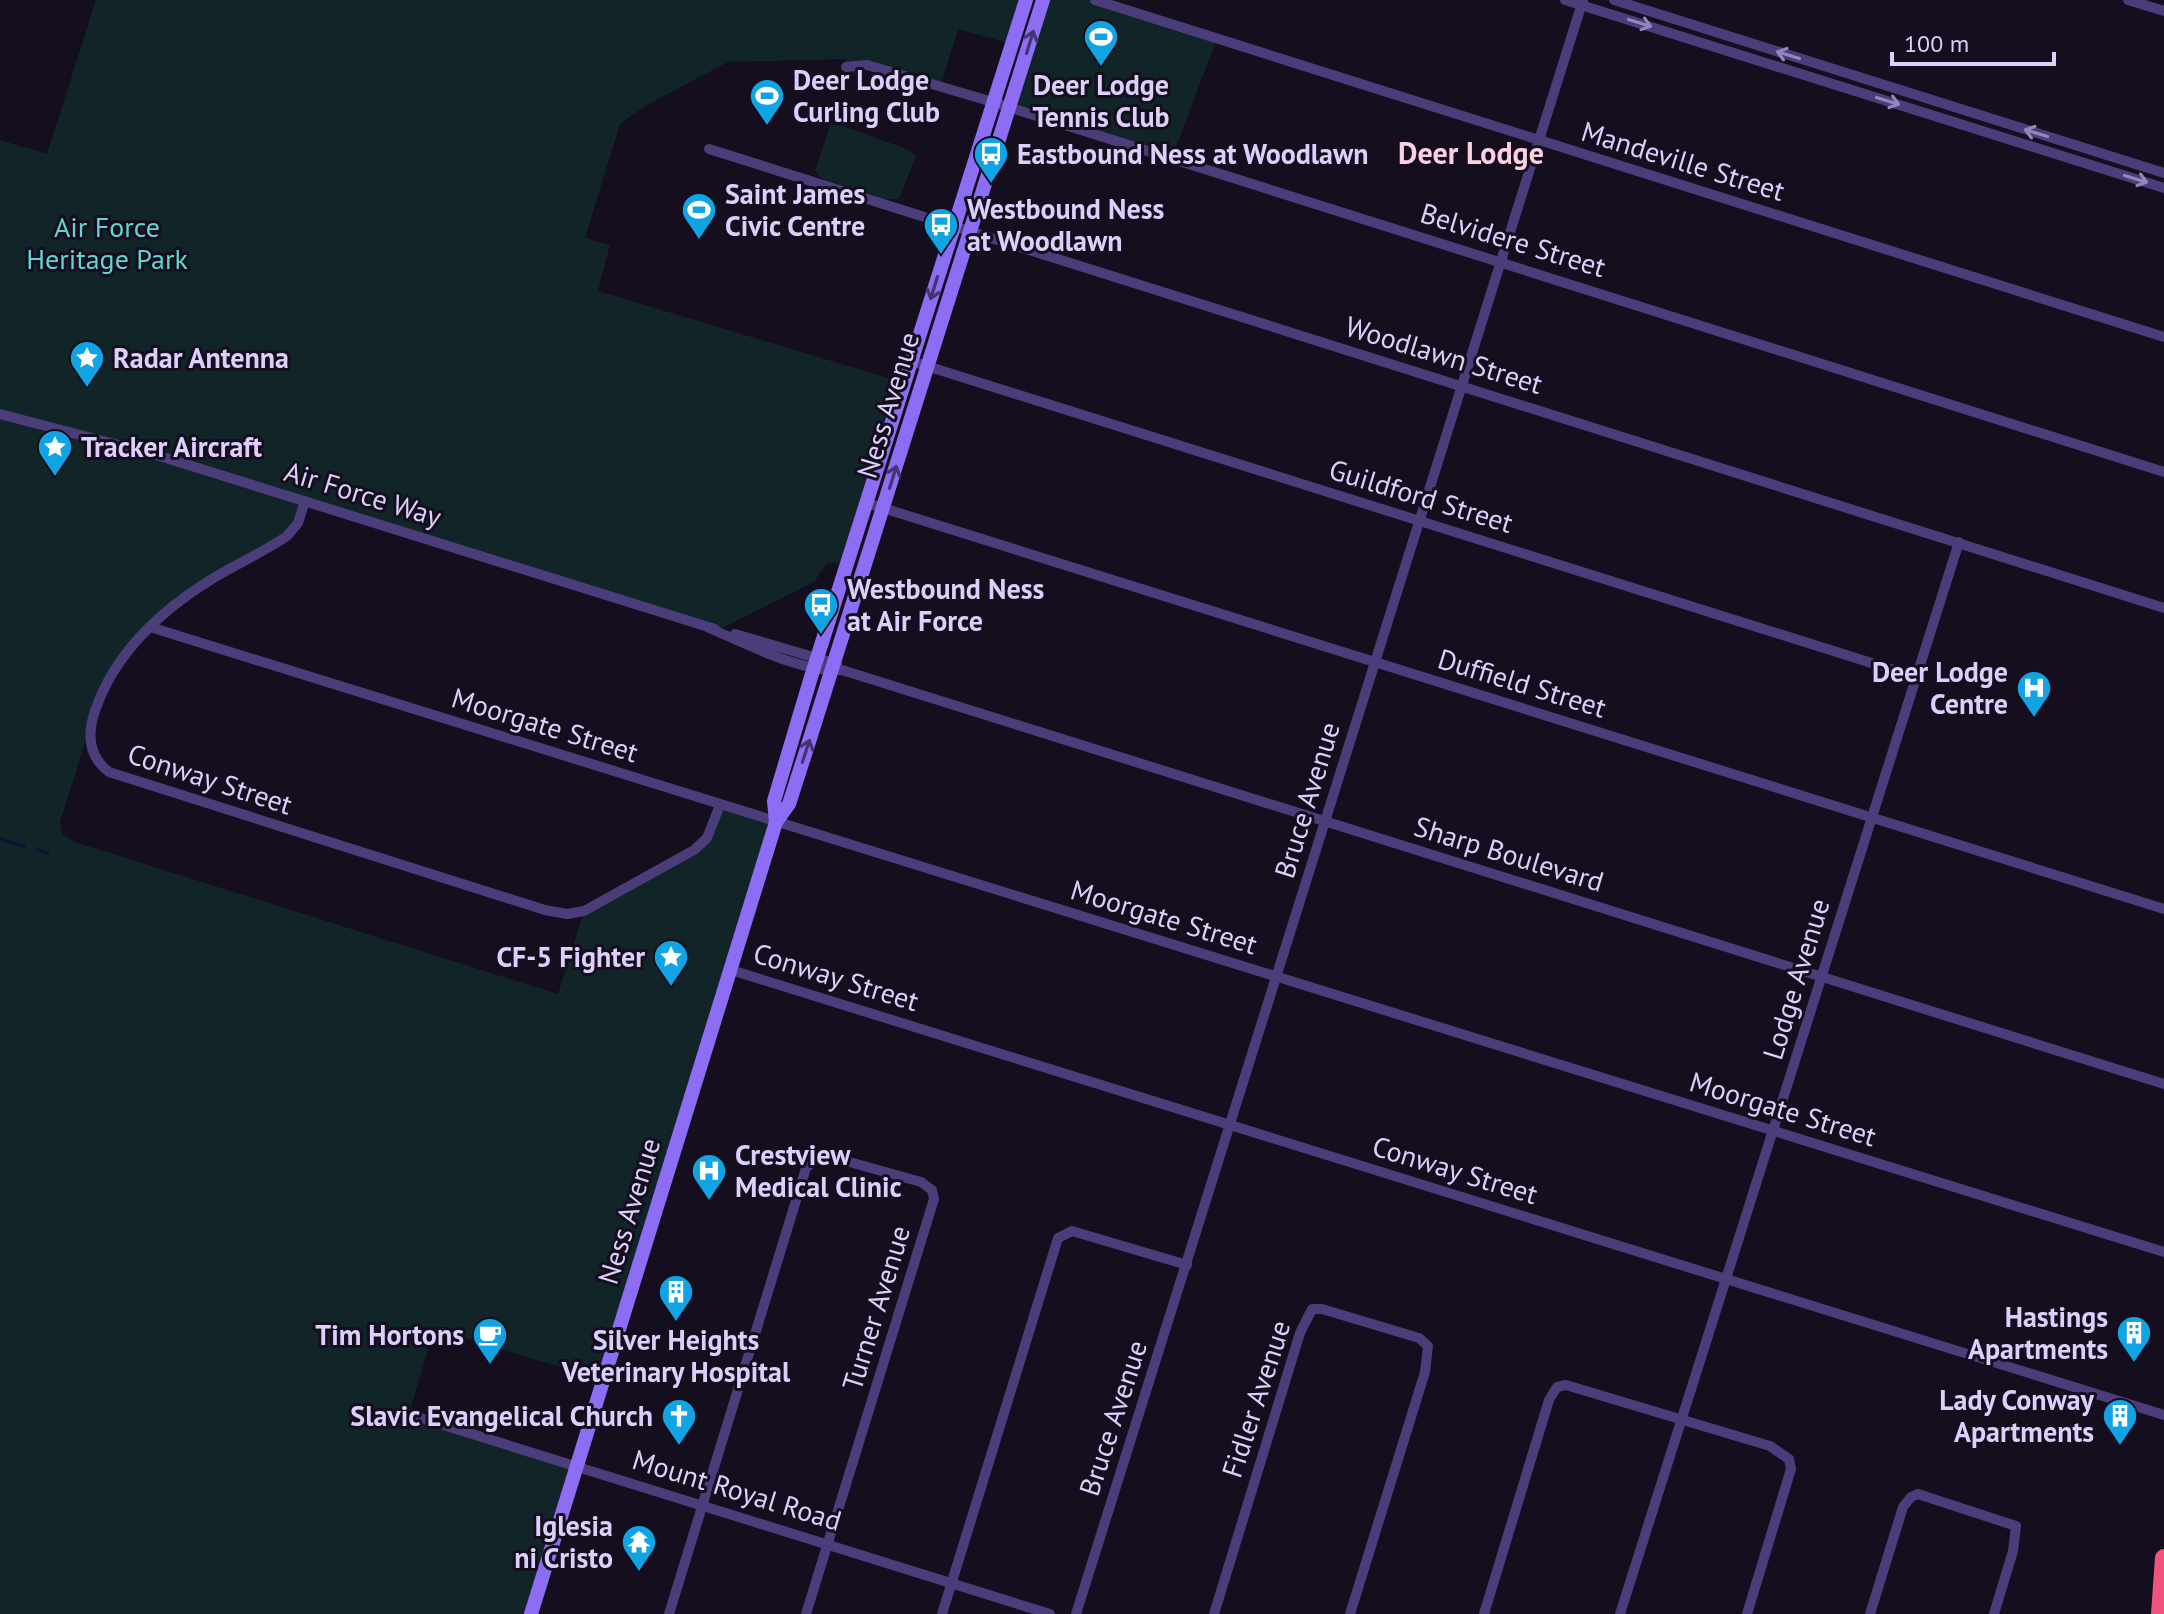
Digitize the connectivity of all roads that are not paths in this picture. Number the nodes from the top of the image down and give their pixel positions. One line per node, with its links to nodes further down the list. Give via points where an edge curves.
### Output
1 (1026, 0): 11 (main road, Ness Avenue)
2 (1043, 0): 12 (main road, Ness Avenue, one-way to 2)
3 (1095, 0): 14 (street, Mandeville Street)
4 (1565, 0): 7 (street)
5 (1614, 0): 10 (street, one-way to 5)
6 (2128, 0): 8 (street)
7 (1582, 3): 13 (street, one-way to 13); 14 (street, Bruce Avenue)
8 (2164, 11)
9 (846, 67): 11 (street, Belvidere Street, via 867,65)
10 (1926, 98): 13 (street); 16 (street, one-way to 10)
11 (993, 102): 12 (street, Belvidere Street); 18 (main road, Ness Avenue)
12 (1009, 107): 19 (main road, Ness Avenue); 20 (street, Belvidere Street)
13 (1922, 112): 17 (street, one-way to 17)
14 (1539, 141): 20 (street, Bruce Avenue); 21 (street, Mandeville Street)
15 (709, 149): 18 (street, Woodlawn Street)
16 (2164, 173)
17 (2164, 188)
18 (954, 226): 19 (street, Woodlawn Street); 22 (main road, Ness Avenue, one-way to 22)
19 (971, 232): 23 (main road, Ness Avenue); 24 (street, Woodlawn Street)
20 (1501, 261): 24 (street, Bruce Avenue); 26 (street, Belvidere Street)
21 (2164, 337)
22 (911, 361): 23 (street, Guildford Street); 28 (main road, Ness Avenue)
23 (928, 367): 29 (main road, Ness Avenue, one-way to 23); 30 (street, Guildford Street)
24 (1462, 386): 30 (street, Bruce Avenue); 31 (street, Woodlawn Street)
25 (0, 414): 27 (street, Air Force Way)
26 (2164, 472)
27 (305, 501): 33 (street, via 287,536 212,579); 34 (street, Air Force Way)
28 (867, 503): 29 (street, Duffield Street); 34 (main road, Ness Avenue)
29 (883, 507): 35 (street, Duffield Street); 36 (main road, Ness Avenue)
30 (1420, 520): 35 (street, Bruce Avenue); 37 (street, Guildford Street)
31 (1959, 542): 32 (street, Woodlawn Street); 37 (street, Lodge Avenue)
32 (2164, 608)
33 (150, 627): 38 (street, Moorgate Street); 38 (street, Conway Street, via 110,676 89,730 99,763 122,778 558,913 584,911 694,850 707,838)
34 (816, 662): 36 (street, Air Force Way); 40 (main road, Ness Avenue, via 774,801)
35 (1375, 663): 39 (street, Duffield Street); 41 (street, Bruce Avenue)
36 (836, 668): 40 (main road, Ness Avenue, one-way to 36, via 789,804); 41 (street, Sharp Boulevard)
37 (1916, 677): 39 (street, Lodge Avenue)
38 (720, 805): 40 (street, Moorgate Street)
39 (1872, 817): 42 (street, Duffield Street); 44 (street, Lodge Avenue)
40 (776, 822): 43 (main road, Ness Avenue); 45 (street, Moorgate Street)
41 (1326, 822): 44 (street, Sharp Boulevard); 45 (street, Bruce Avenue)
42 (2164, 909)
43 (731, 970): 47 (street, Conway Street); 55 (main road, Ness Avenue)
44 (1822, 976): 46 (street, Sharp Boulevard); 48 (street, Lodge Avenue)
45 (1276, 977): 47 (street, Bruce Avenue); 48 (street, Moorgate Street)
46 (2164, 1084)
47 (1230, 1125): 50 (street, Bruce Avenue); 51 (street, Conway Street)
48 (1773, 1131): 49 (street, Moorgate Street); 51 (street, Lodge Avenue)
49 (2164, 1252)
50 (1187, 1265): 59 (street, via 1079,1232 1058,1238); 65 (street, Bruce Avenue)
51 (1726, 1279): 53 (street, Conway Street); 54 (street, Lodge Avenue)
52 (408, 1414): 55 (street, Mount Royal Road)
53 (2164, 1415)
54 (1682, 1420): 68 (street, via 1576,1387 1557,1387); 69 (street, Lodge Avenue); 70 (street, via 1770,1446 1789,1459 1791,1469)
55 (577, 1465): 56 (street, Mount Royal Road); 60 (main road, Ness Avenue)
56 (702, 1505): 57 (street, Mount Royal Road); 57 (street, Turner Avenue, via 809,1163 825,1154 921,1182 932,1190 932,1207); 61 (street)
57 (827, 1544): 59 (street, Mount Royal Road); 62 (street)
58 (2164, 1558): 73 (highway)
59 (951, 1583): 63 (street); 64 (street, Mount Royal Road)
60 (531, 1614)
61 (669, 1614)
62 (806, 1614)
63 (942, 1614)
64 (1050, 1614)
65 (1076, 1614)
66 (1214, 1614): 67 (street, Fidler Avenue, via 1304,1320 1312,1309 1419,1338 1428,1346 1425,1372)
67 (1350, 1614)
68 (1484, 1614)
69 (1620, 1614)
70 (1747, 1614)
71 (1870, 1614): 72 (street, via 1903,1507 1918,1494 2016,1526)
72 (1994, 1614)
73 (2160, 1614)

